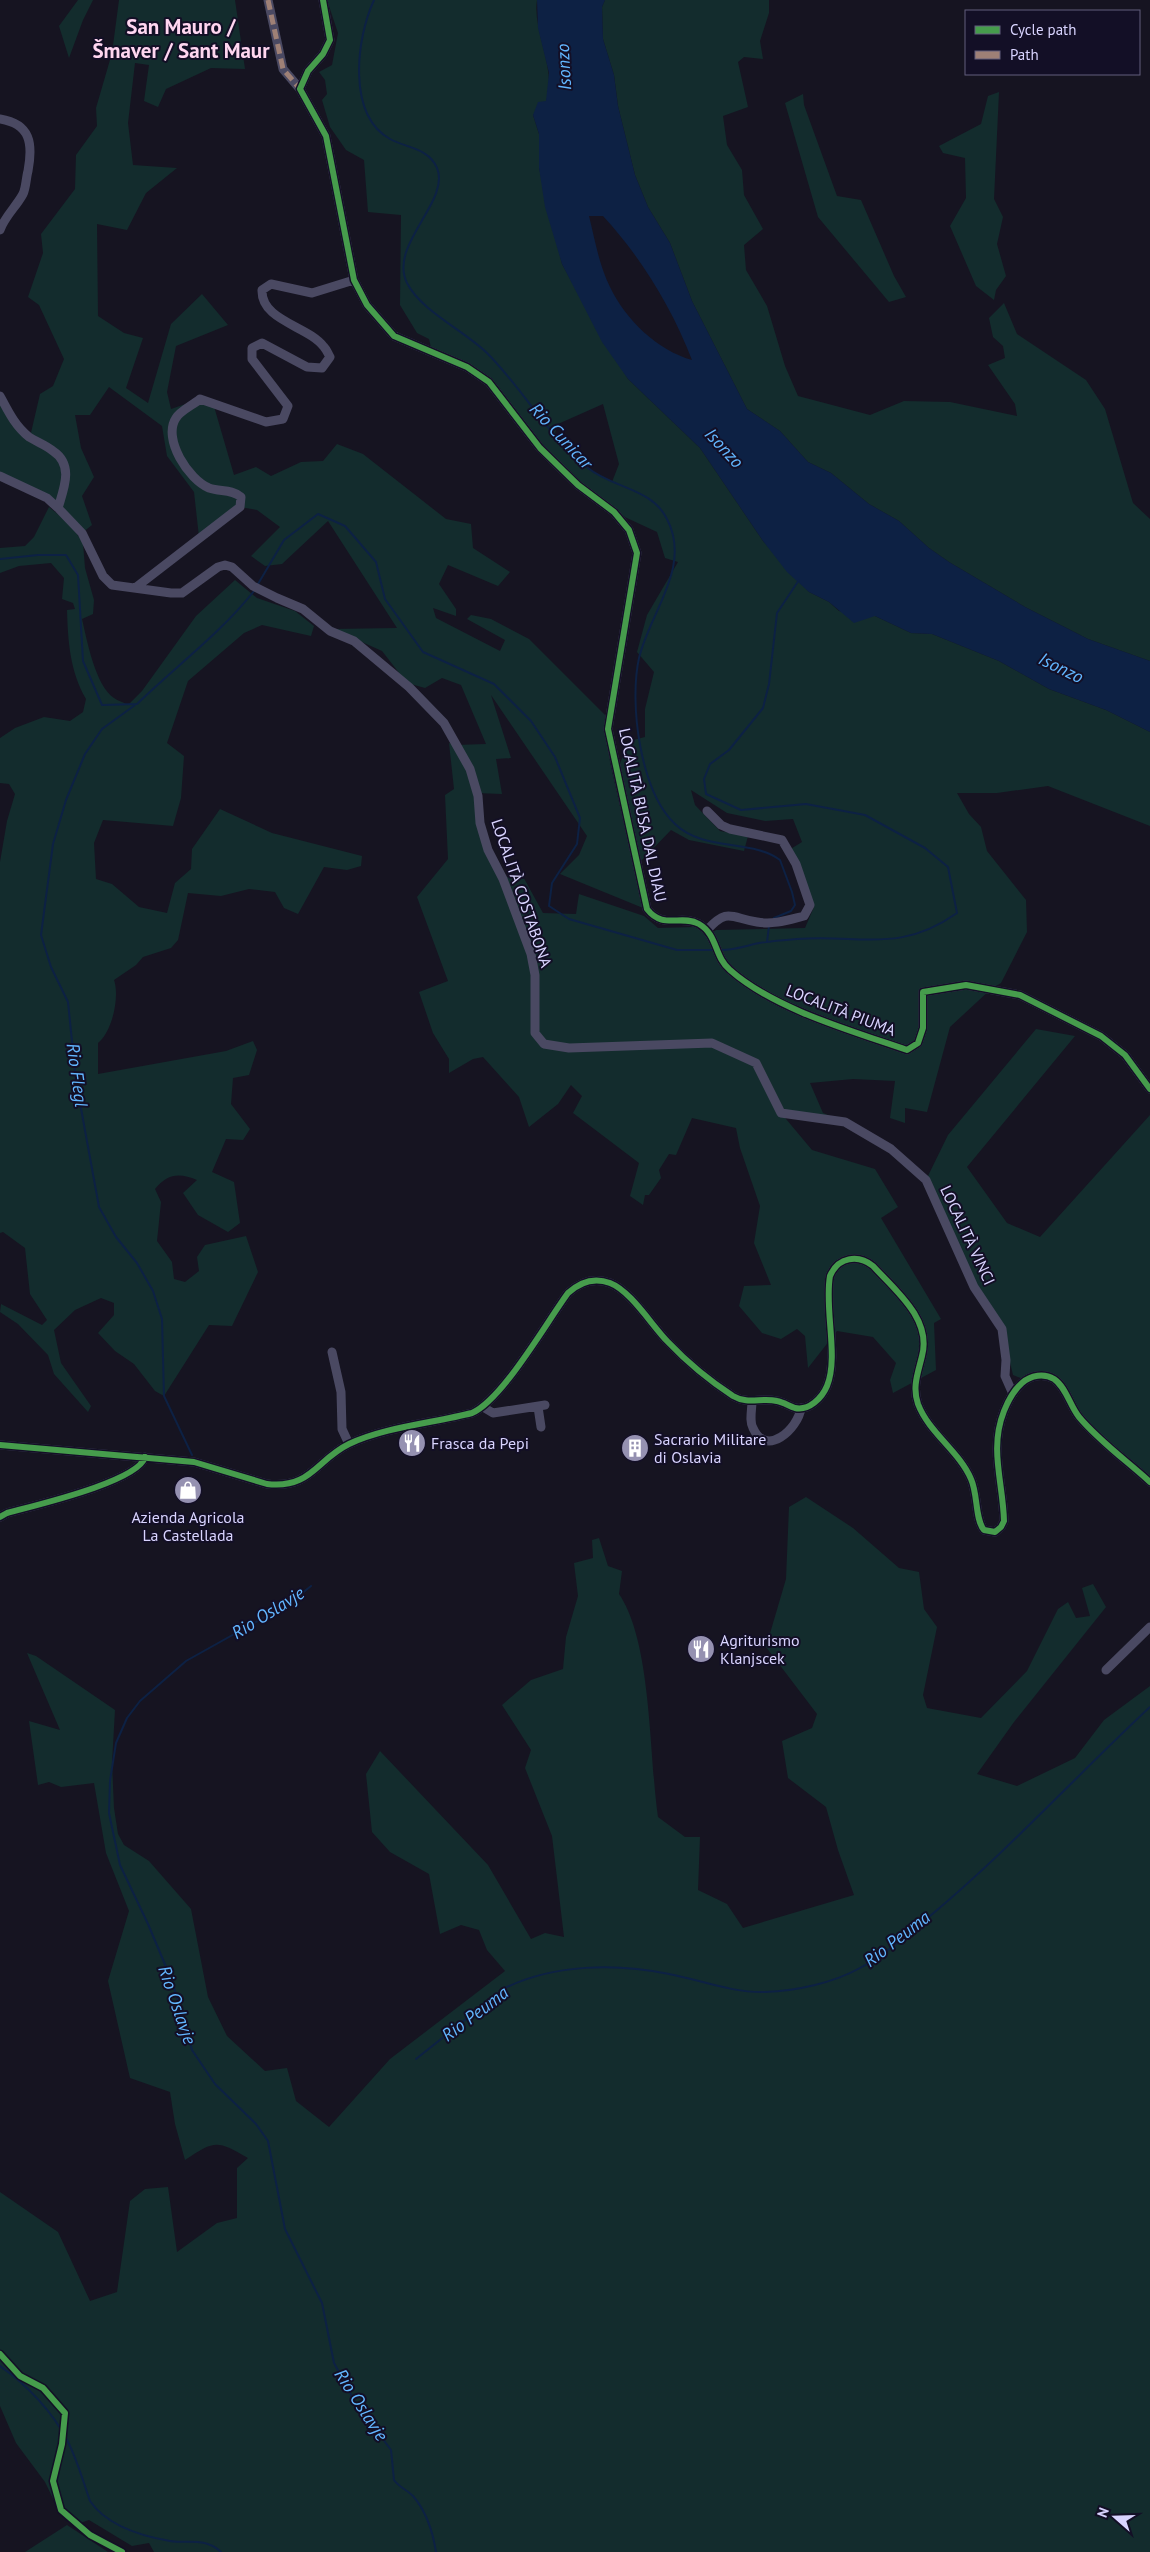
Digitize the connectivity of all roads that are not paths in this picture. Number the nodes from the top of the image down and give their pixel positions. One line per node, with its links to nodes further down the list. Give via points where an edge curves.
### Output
1 (268, 0): 3 (street, LOCALITÀ BUSA DAL DIAU, via 283,69)
2 (323, 0): 3 (street, via 330,40 308,71)
3 (300, 89): 6 (street, LOCALITÀ BUSA DAL DIAU, via 326,136)
4 (0, 119): 5 (street, via 14,121 24,129 32,151 24,193 4,219)
5 (0, 230)
6 (354, 280): 10 (street, via 312,293 271,284 262,290 262,300 269,310 324,346 330,357 322,368 307,367 262,343 252,348 252,359 288,406 283,419 266,422 200,399 176,417 171,429 172,441 186,468 197,481 210,488 234,491 242,497 240,507); 12 (street, LOCALITÀ BUSA DAL DIAU, via 367,306 394,336 466,367 489,382 540,448 578,485 614,512 629,530 637,553 608,729 647,909 660,920 697,923)
7 (0, 396): 9 (street, via 22,430 55,452 63,463 67,478)
8 (0, 476): 9 (street, via 47,498)
9 (58, 508): 10 (street, via 82,533 103,576 112,585)
10 (135, 588): 14 (street, LOCALITÀ COSTABONA, via 182,593 218,567 232,567 259,589 303,608 330,631 359,645 409,687 444,723 470,769 488,850 503,879 530,954 535,975 535,1033 544,1044 569,1048 712,1044 756,1063 781,1113)
11 (707, 811): 12 (street, via 730,829 782,840 796,864 810,905 804,916 780,923 756,922 733,915 719,917)
12 (707, 930): 13 (street, LOCALITÀ PIUMA, via 716,944 718,956 729,970 769,996 828,1023 907,1050 918,1043 923,1028 923,992 966,985 1020,995 1100,1036 1125,1055)
13 (1150, 1089)
14 (845, 1122): 16 (street, LOCALITÀ VINCI, via 891,1149 926,1180 974,1287 1002,1329 1005,1376)
15 (332, 1352): 21 (street, via 341,1392 342,1429)
16 (1013, 1394): 19 (street, via 1001,1419 996,1441 996,1467 1004,1521 1000,1530 991,1532 981,1526 975,1490 968,1472 919,1405 915,1382 924,1342 918,1320 880,1274 864,1260 851,1258 841,1262 830,1276 829,1380 818,1400); 24 (street, via 1034,1376 1054,1378 1083,1421)
17 (752, 1401): 18 (street, via 734,1396 674,1349 618,1288 591,1280 582,1282 568,1293 503,1385); 19 (street, via 775,1400); 19 (street, via 752,1427 758,1437 768,1441 779,1440 785,1435)
18 (483, 1407): 20 (street, via 493,1413 542,1406); 21 (street, via 460,1416 370,1436)
19 (801, 1408)
20 (541, 1427)
21 (349, 1444): 23 (street, via 311,1475 290,1484 267,1484 194,1462)
22 (0, 1445): 23 (street)
23 (145, 1457): 25 (street, via 144,1462 135,1468 101,1485)
24 (1150, 1482)
25 (0, 1517)
26 (1150, 1627): 27 (street)
27 (1106, 1670)

